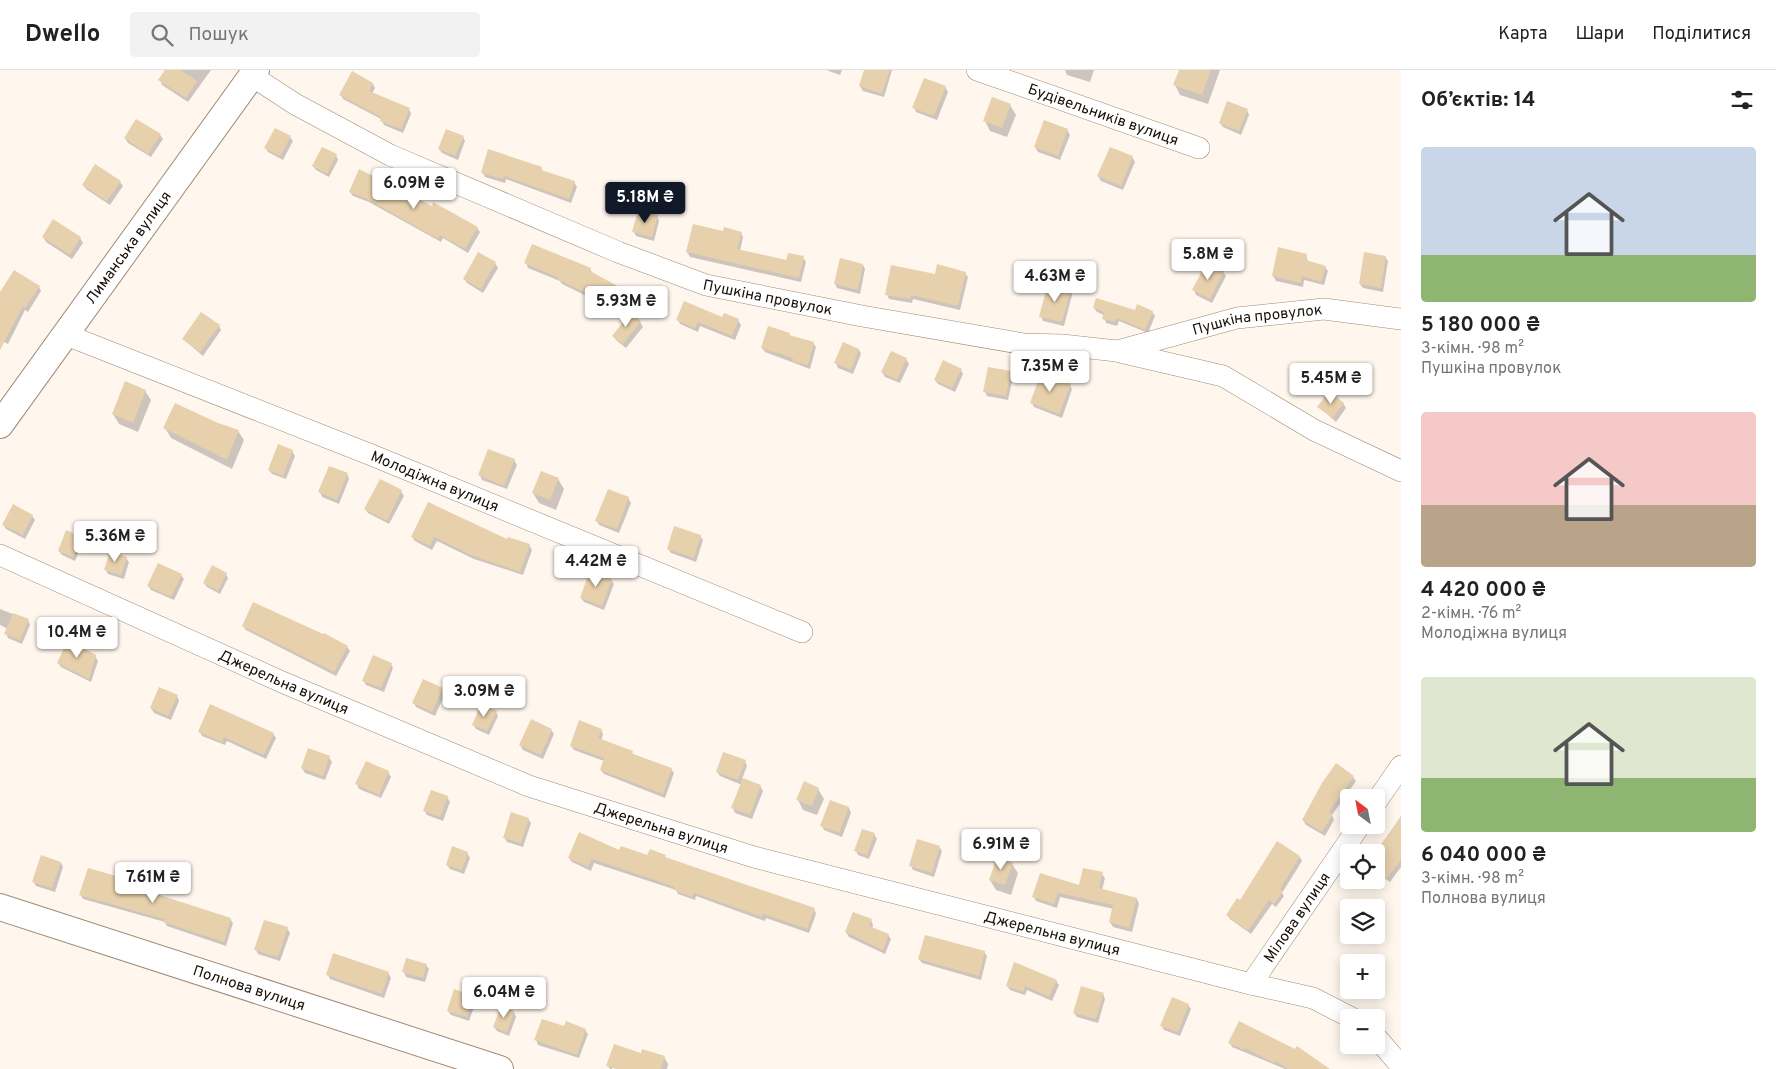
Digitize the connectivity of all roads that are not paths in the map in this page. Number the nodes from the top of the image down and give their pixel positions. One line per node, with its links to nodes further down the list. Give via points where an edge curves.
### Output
1 (978, 70): 3 (street, Будівельників вулиця)
2 (254, 73): 5 (street, Лиманська вулиця); 6 (street, Пушкіна провулок, via 295,104 390,155 618,252 706,285 1024,344)
3 (1199, 148)
4 (1401, 319): 6 (street, Пушкіна провулок, via 1324,309 1247,317)
5 (64, 334): 7 (street, Лиманська вулиця); 10 (street, Молодіжна вулиця, via 374,456)
6 (1117, 351): 8 (street, Пушкіна провулок, via 1223,376 1314,430)
7 (0, 425)
8 (1401, 471)
9 (0, 555): 15 (street, Джерельна вулиця, via 282,682 529,786 754,856)
10 (802, 632)
11 (1401, 766): 12 (street)
12 (1385, 789)
13 (1354, 834): 15 (street, Мілова вулиця)
14 (0, 907): 19 (street, Полнова вулиця)
15 (1251, 984): 16 (street, Джерельна вулиця, via 1313,998)
16 (1340, 1012)
17 (1385, 1047): 18 (street)
18 (1401, 1066)
19 (500, 1069)

